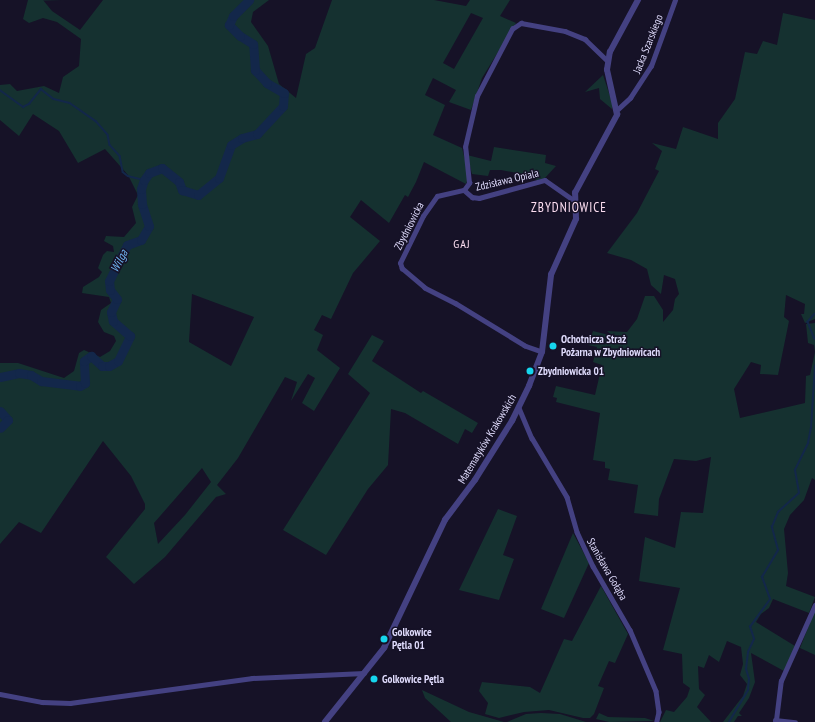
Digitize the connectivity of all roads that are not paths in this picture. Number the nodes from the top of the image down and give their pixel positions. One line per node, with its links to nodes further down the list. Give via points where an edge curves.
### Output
1 (638, 0): 3 (street, via 610,52)
2 (675, 0): 4 (street, Jacka Szarskiego, via 651,66 630,98)
3 (608, 61): 4 (street, via 607,70); 5 (street, via 585,39 564,31 518,24 512,29 477,96 465,147 470,178)
4 (617, 110): 6 (street, Matematyków Krakowskich, via 612,128 579,184)
5 (464, 190): 6 (street, Zdzisława Opiala, via 472,197 479,198 545,180); 7 (street, Zbydniowicka, via 436,196 423,216 400,264 425,288 525,346)
6 (575, 201): 7 (street, Matematyków Krakowskich, via 576,219 551,275)
7 (542, 352): 8 (street, Matematyków Krakowskich)
8 (519, 408): 10 (street, Matematyków Krakowskich, via 475,480 445,520 384,648); 12 (street, Stanisława Gołąba, via 532,438 567,497 581,543 630,630 656,692 659,712)
9 (815, 605): 14 (street, via 781,681 775,720)
10 (364, 673): 11 (street, via 252,678 70,703 42,702); 13 (street, Matematyków Krakowskich)
11 (0, 694)
12 (657, 721)
13 (325, 722)
14 (795, 722)

